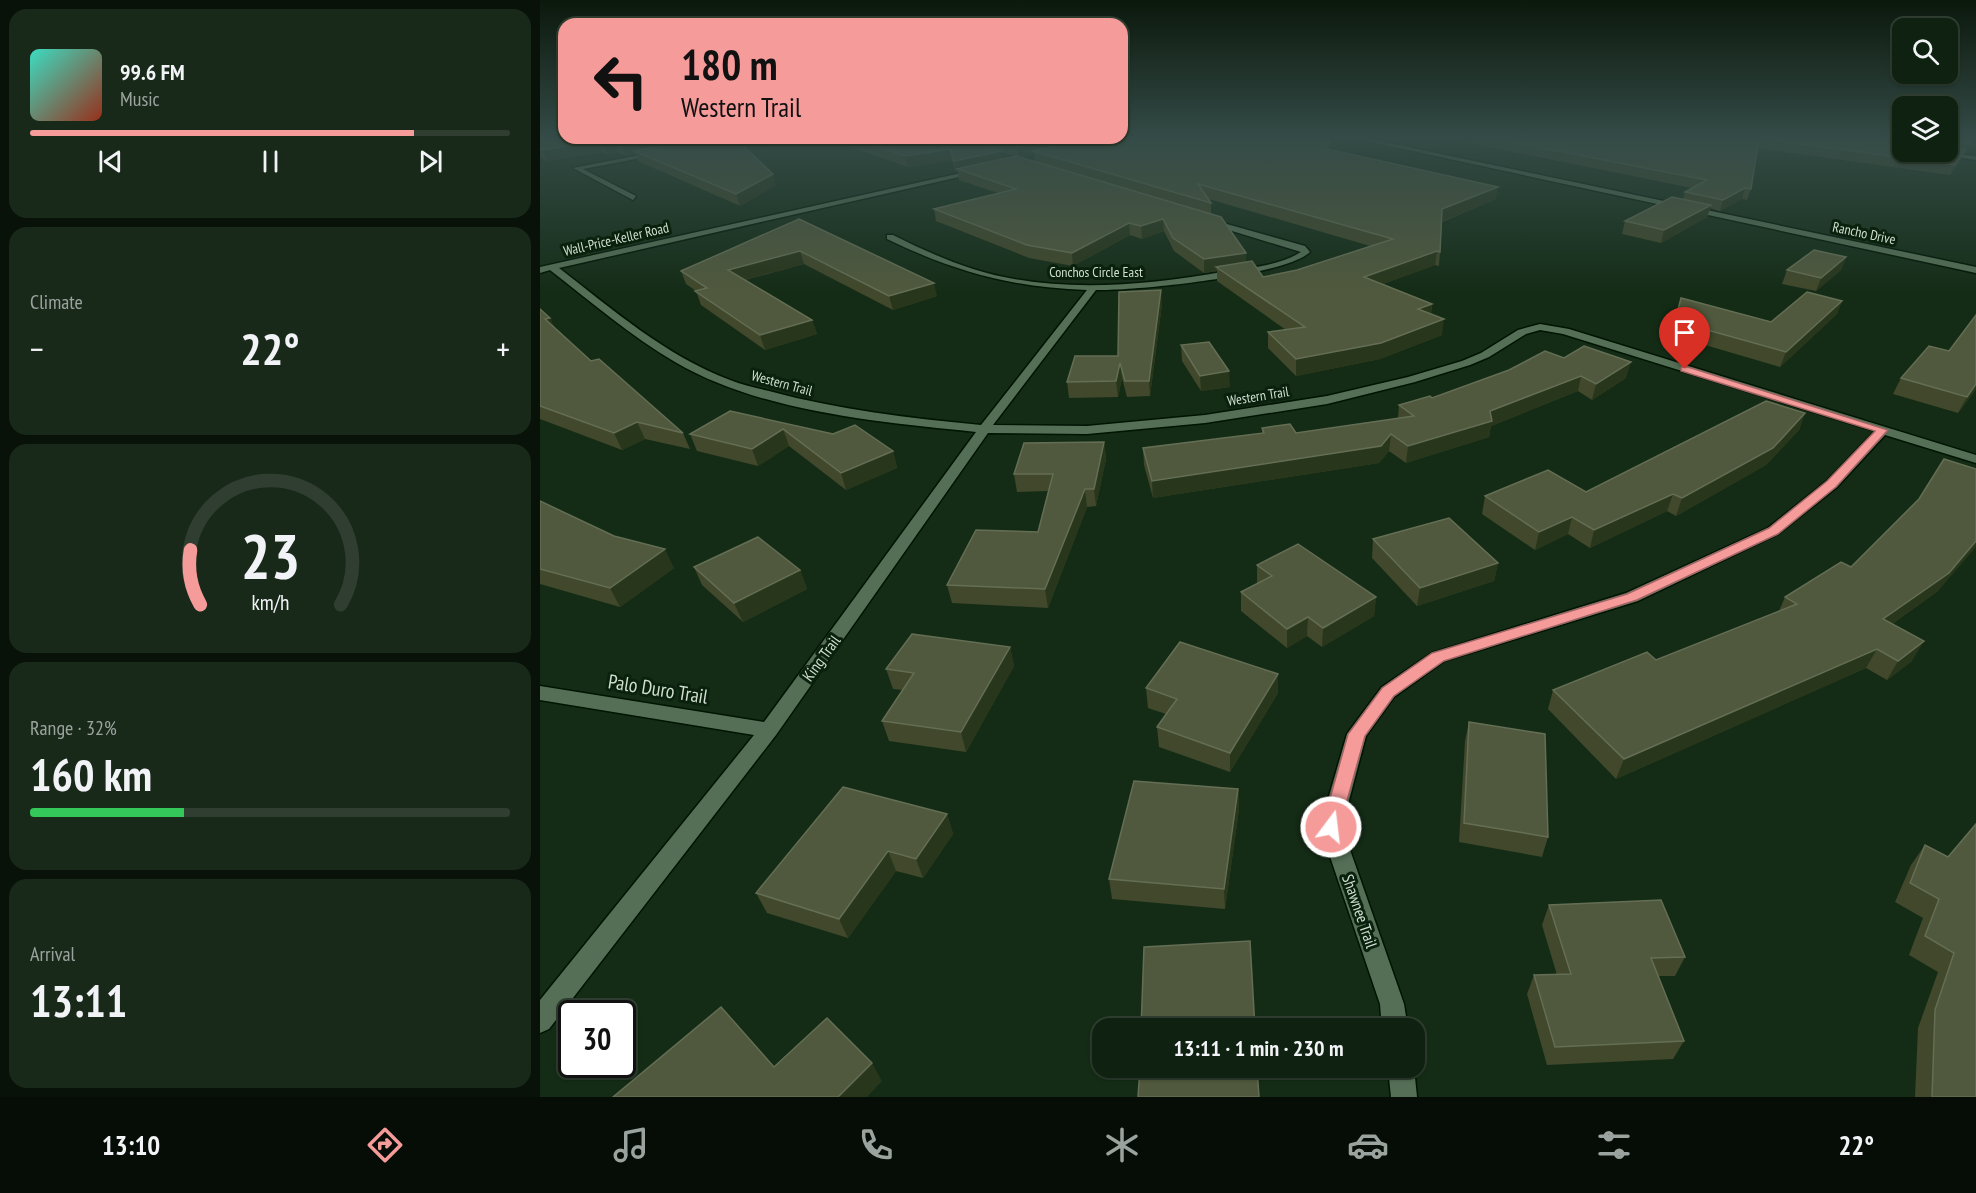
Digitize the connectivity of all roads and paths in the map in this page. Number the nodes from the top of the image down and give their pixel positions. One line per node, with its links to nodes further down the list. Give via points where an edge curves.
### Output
1 (618, 190): 4 (street)
2 (894, 190): 7 (street, Wall-Price-Keller Road)
3 (1601, 190): 8 (street, Rancho Drive)
4 (633, 198)
5 (1200, 218): 9 (street, Conchos Circle East, via 1306,252 1290,260 1207,278)
6 (890, 237): 9 (street, Conchos Circle East, via 991,278)
7 (545, 269): 10 (street, Western Trail, via 679,360 726,383 814,407)
8 (1976, 270)
9 (1093, 288): 10 (street, King Trail)
10 (984, 429): 11 (street, Western Trail, via 1087,430 1205,419 1327,400 1466,363 1522,332 1540,327 1565,331); 14 (street, King Trail)
11 (1882, 430): 12 (street, Western Trail); 15 (street, Shawnee Trail, via 1832,484 1773,531 1632,597 1438,657 1388,692 1357,734 1331,827)
12 (1976, 459)
13 (540, 693): 14 (street, Palo Duro Trail)
14 (769, 730): 16 (street, King Trail)
15 (1394, 1018)
16 (540, 1020)
17 (1402, 1078): 18 (street)
18 (1404, 1097)

